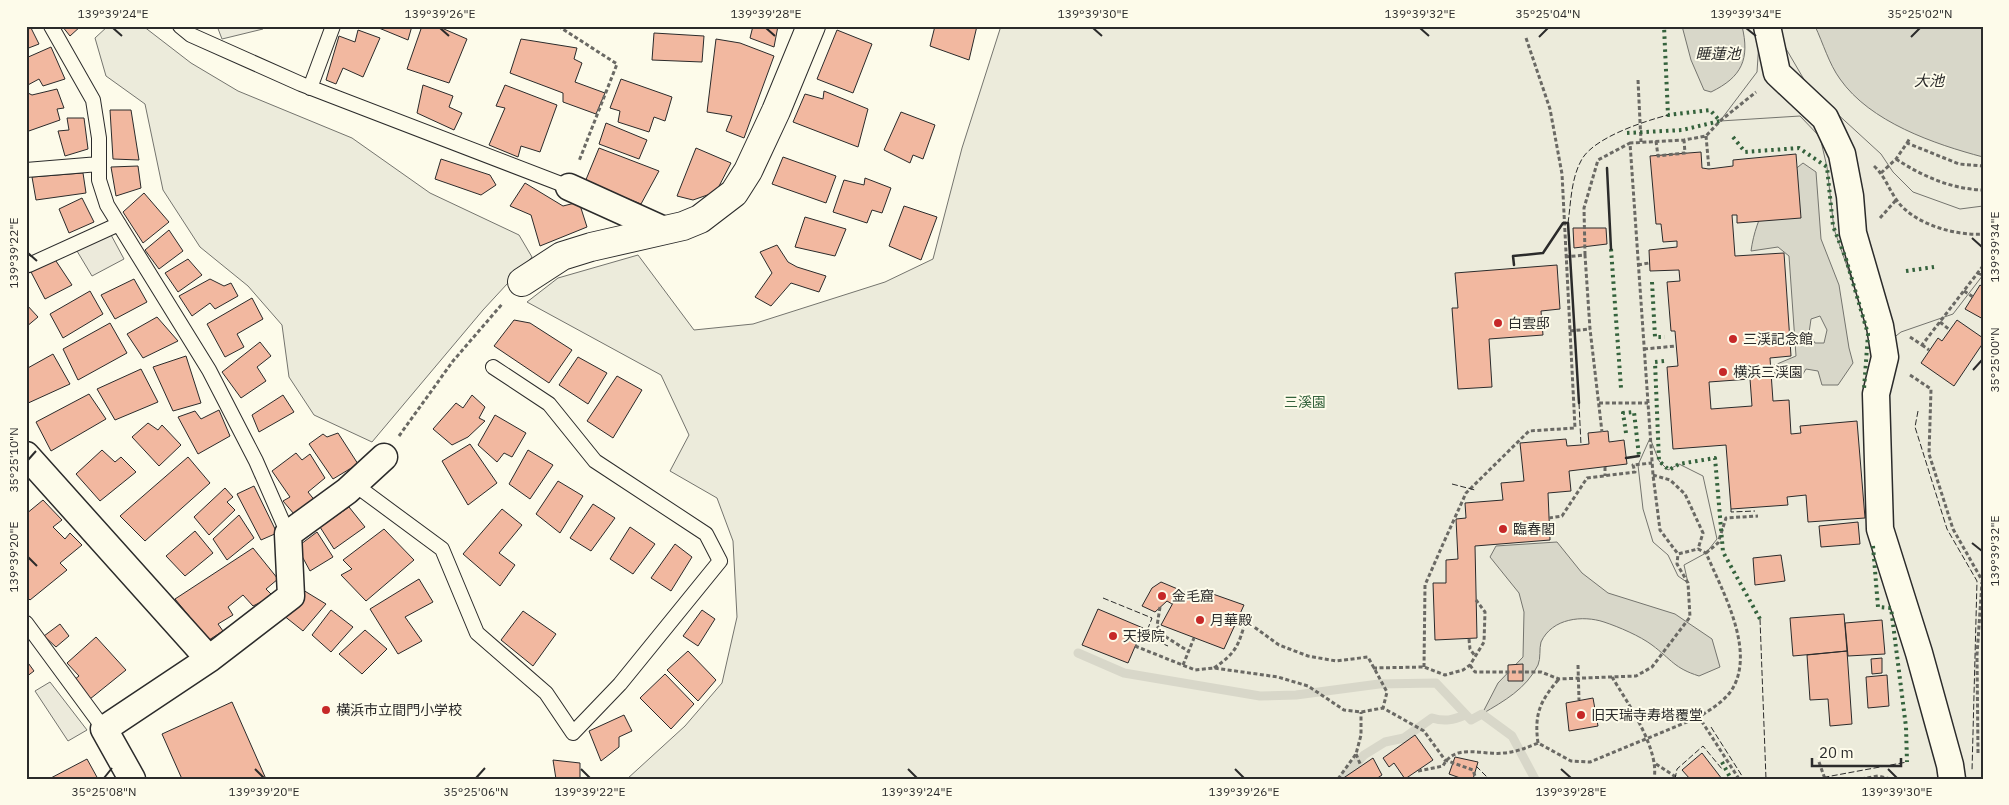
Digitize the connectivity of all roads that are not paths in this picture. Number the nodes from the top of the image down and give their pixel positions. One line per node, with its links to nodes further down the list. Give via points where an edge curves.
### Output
1 (51, 26): 7 (lane, via 92,100 99,138)
2 (180, 26): 6 (lane, via 191,35)
3 (333, 26): 6 (lane)
4 (810, 26): 11 (street, via 772,120 748,172 734,193 700,219)
5 (1767, 26): 23 (street, via 1777,73 1825,118 1842,154 1853,233 1880,326 1885,357 1876,394 1880,529 1920,653)
6 (310, 88): 9 (lane)
7 (99, 164): 8 (lane); 10 (lane, via 99,180 107,205)
8 (26, 170)
9 (569, 187): 11 (street)
10 (119, 224): 12 (lane, via 29,265); 18 (lane, via 209,370 256,461)
11 (664, 230): 13 (street, via 591,246 562,256)
12 (26, 262)
13 (522, 282)
14 (493, 367): 17 (lane, via 549,404 595,461 706,534 720,561 620,684 573,733 546,693 477,633 442,549)
15 (26, 455): 20 (street)
16 (384, 456): 17 (street)
17 (354, 484): 18 (street)
18 (288, 534): 20 (street, via 291,596)
19 (26, 623): 21 (lane)
20 (209, 659): 21 (street)
21 (104, 729): 22 (street)
22 (132, 779)
23 (1952, 779)

